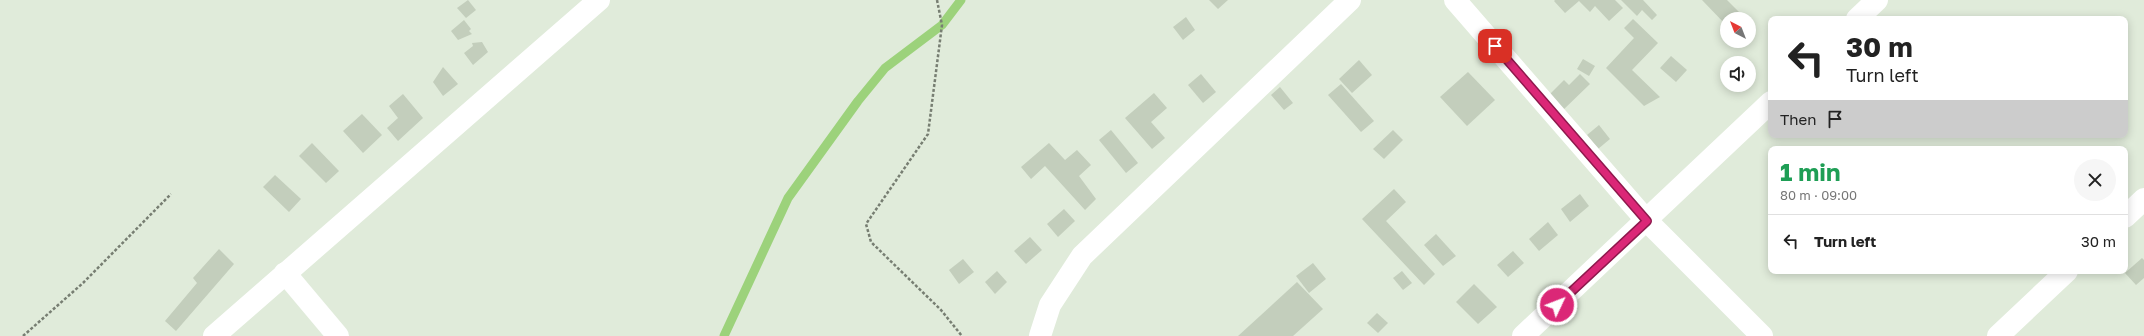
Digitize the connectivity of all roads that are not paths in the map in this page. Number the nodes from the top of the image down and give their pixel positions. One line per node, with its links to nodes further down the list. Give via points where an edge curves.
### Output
1 (599, 0): 10 (street)
2 (1350, 0): 15 (street, via 1082,256 1050,304)
3 (1455, 0): 9 (street)
4 (1877, 0): 5 (street)
5 (1860, 16)
6 (1768, 105): 9 (street)
7 (2144, 199): 8 (street)
8 (2128, 214)
9 (1647, 221): 16 (street); 17 (street)
10 (285, 273): 13 (street); 14 (street)
11 (2064, 274): 12 (street)
12 (2005, 334)
13 (214, 336)
14 (338, 336)
15 (1040, 336)
16 (1523, 336)
17 (1762, 336)

